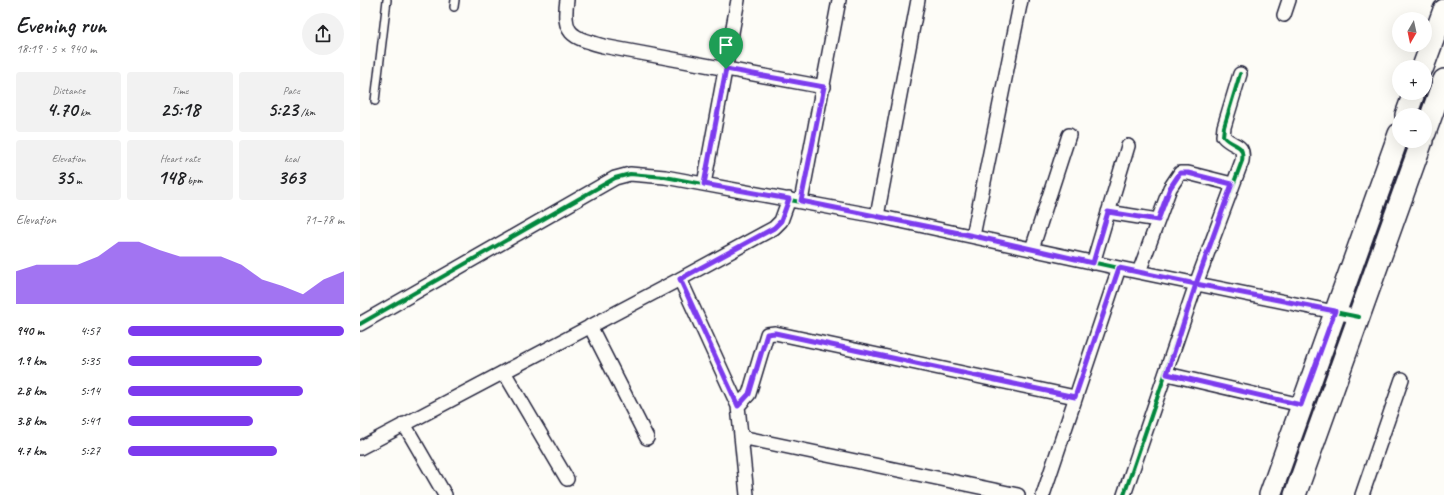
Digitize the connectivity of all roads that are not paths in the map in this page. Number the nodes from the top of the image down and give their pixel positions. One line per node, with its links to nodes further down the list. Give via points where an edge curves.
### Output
1 (387, 0): 15 (lane)
2 (568, 0): 11 (street, via 565,15 568,30 578,39)
3 (738, 0): 11 (street)
4 (839, 0): 14 (street)
5 (918, 0): 25 (street)
6 (1021, 0): 27 (street)
7 (1289, 0): 9 (street)
8 (1444, 10): 10 (main road)
9 (1284, 15)
10 (1426, 60)
11 (726, 69): 14 (street); 21 (street)
12 (1240, 74): 22 (street, via 1223,136 1240,146 1243,152)
13 (1444, 80): 16 (main road)
14 (824, 87): 23 (street)
15 (375, 101)
16 (1432, 113)
17 (1069, 135): 28 (street)
18 (1128, 146): 24 (street)
19 (1394, 148): 34 (main road)
20 (1419, 148): 35 (main road)
21 (704, 184): 23 (street); 36 (street, via 630,174 615,178)
22 (1232, 184): 26 (street, via 1180,173 1170,188); 33 (street)
23 (795, 200): 25 (street); 32 (street, via 774,228)
24 (1108, 212): 26 (street); 29 (street)
25 (877, 216): 27 (street)
26 (1158, 220): 31 (street)
27 (974, 236): 28 (street)
28 (1032, 249): 29 (street)
29 (1093, 263): 30 (street)
30 (1119, 268): 31 (street); 41 (street)
31 (1139, 272): 33 (street)
32 (680, 279): 37 (street); 43 (street)
33 (1196, 284): 34 (street); 39 (street)
34 (1335, 311): 35 (street); 42 (main road)
35 (1359, 317): 55 (main road)
36 (360, 324)
37 (590, 326): 38 (street); 46 (street)
38 (504, 372): 44 (street); 48 (street)
39 (1167, 374): 42 (street); 53 (street)
40 (1402, 379): 56 (street)
41 (1075, 397): 43 (street, via 775,333 767,334 749,394); 52 (street)
42 (1301, 405): 54 (main road)
43 (738, 406): 45 (street)
44 (404, 424): 47 (street); 49 (street)
45 (741, 437): 50 (street); 51 (street)
46 (647, 438)
47 (360, 448)
48 (567, 479)
49 (445, 495)
50 (747, 495)
51 (1018, 495)
52 (1043, 495)
53 (1124, 495)
54 (1270, 495)
55 (1295, 495)
56 (1362, 495)

